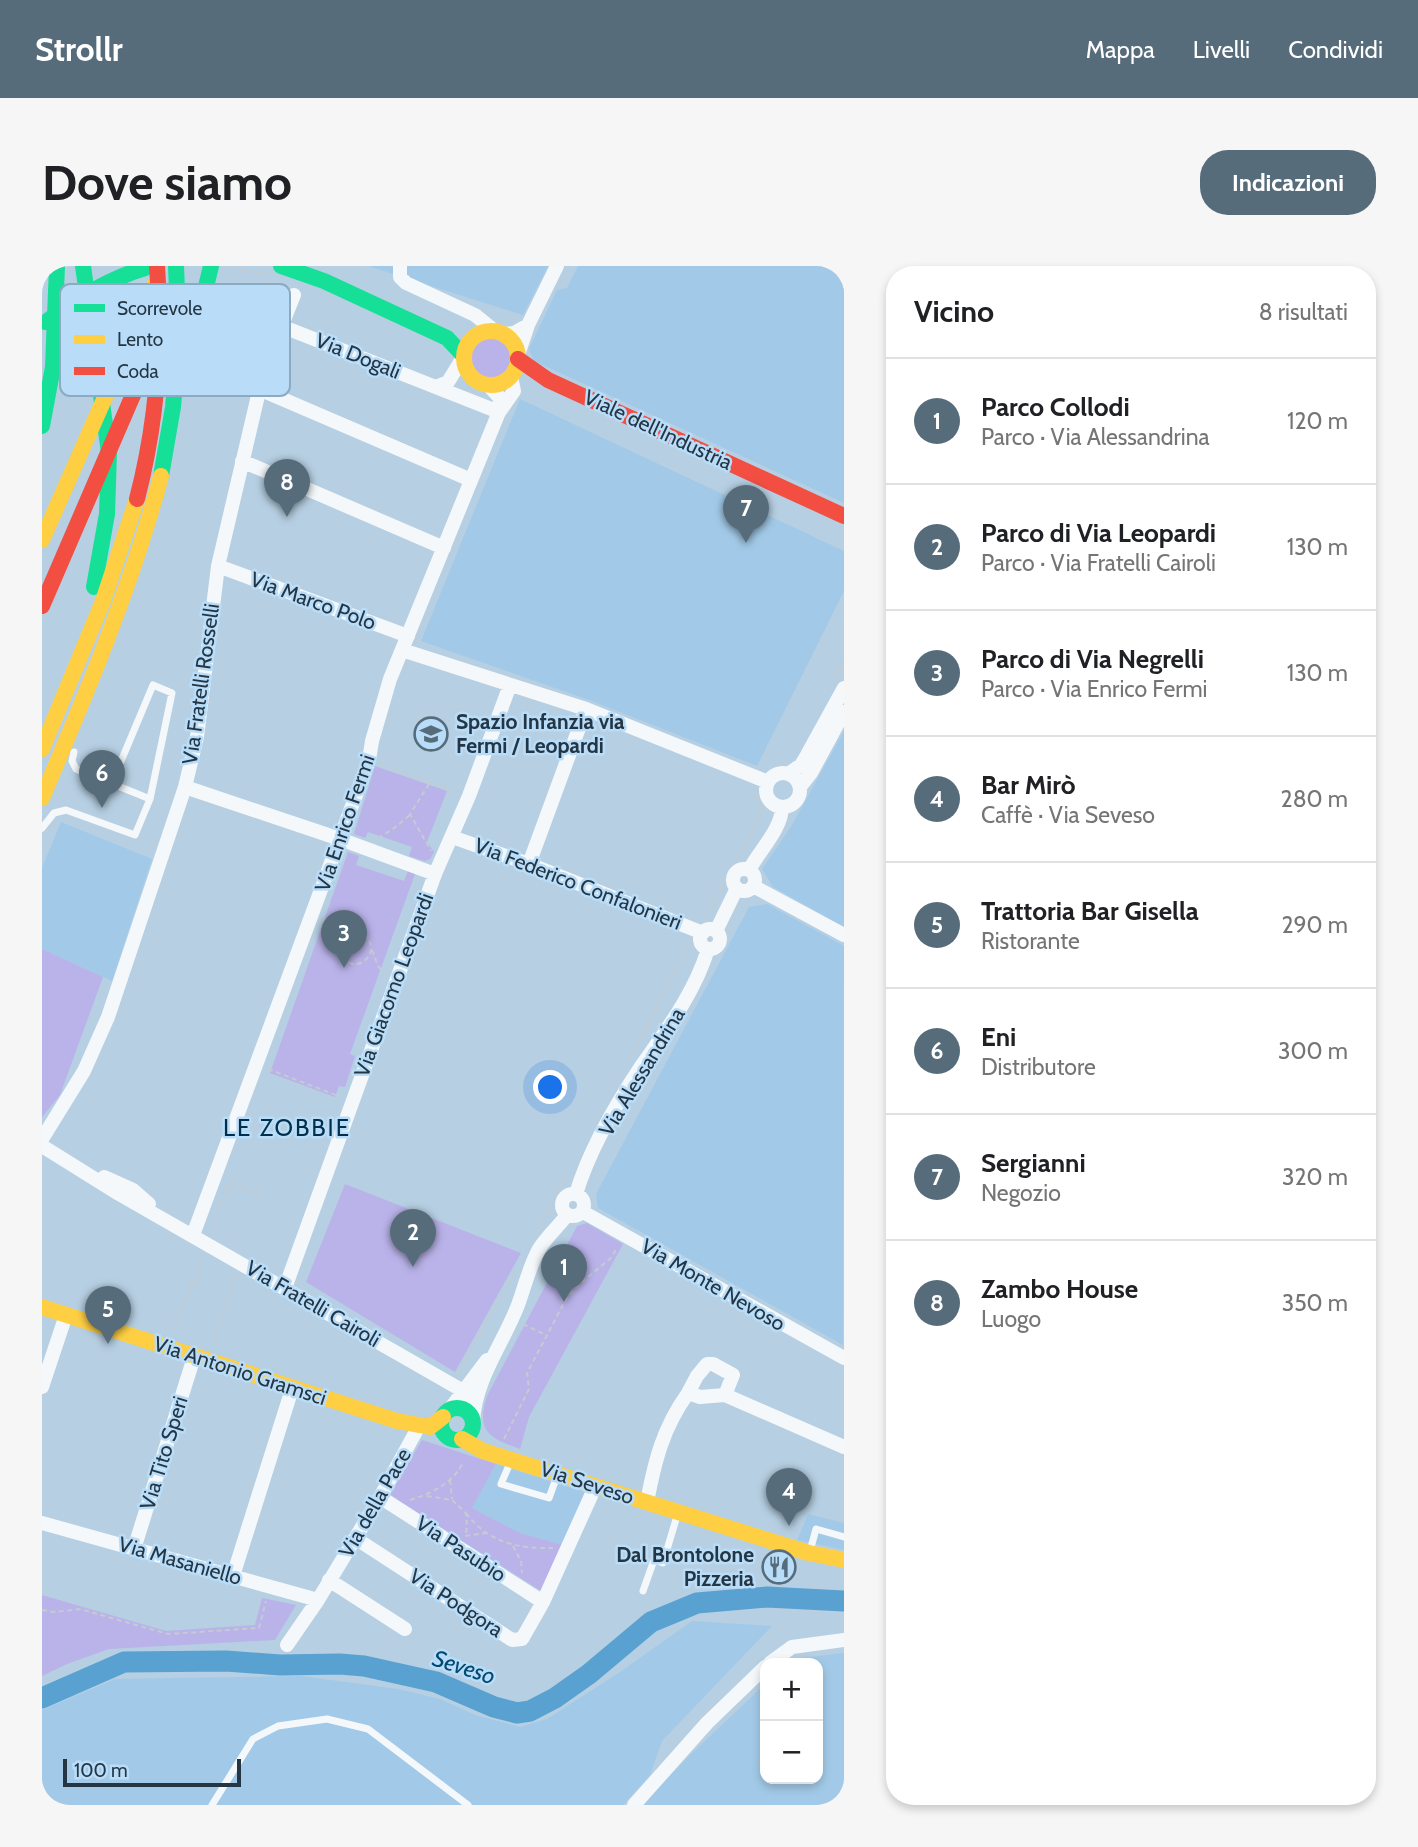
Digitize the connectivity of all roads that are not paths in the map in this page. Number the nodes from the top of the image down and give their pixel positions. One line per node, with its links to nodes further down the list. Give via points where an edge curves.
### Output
1 (57, 266): 39 (main road, via 53,367)
2 (163, 266): 11 (main road)
3 (176, 266): 12 (main road)
4 (189, 266): 13 (main road)
5 (400, 266): 21 (street, via 400,277 406,283 475,315)
6 (557, 266): 18 (street)
7 (151, 267): 10 (main road)
8 (217, 267): 14 (main road)
9 (278, 271): 23 (main road, via 324,281)
10 (106, 284)
11 (155, 284)
12 (177, 284)
13 (181, 284)
14 (210, 284)
15 (294, 295): 16 (street, Via Fratelli Rosselli)
16 (290, 305)
17 (60, 312): 19 (main road)
18 (528, 325): 21 (street, via 514,333); 25 (street)
19 (42, 326)
20 (290, 330): 29 (street, Via Dogali)
21 (500, 333): 22 (main road); 25 (main road, via 513,342)
22 (475, 336): 23 (main road); 24 (main road)
23 (447, 338): 24 (main road)
24 (464, 356): 28 (main road, via 470,376); 29 (street, via 451,379)
25 (518, 357): 26 (main road); 27 (main road, Viale dell'Industria)
26 (512, 376): 27 (main road, Viale dell'Industria); 28 (main road, via 501,384); 38 (street, Via Enrico Fermi, via 513,391)
27 (548, 380): 43 (main road, Viale dell'Industria)
28 (488, 385): 38 (street, via 500,398)
29 (436, 387): 38 (street, Via Dogali)
30 (101, 396): 56 (main road, via 109,453 103,545 88,609)
31 (106, 396): 44 (main road)
32 (132, 396): 47 (main road)
33 (155, 396): 58 (main road, via 135,507 99,613)
34 (175, 396): 42 (main road)
35 (182, 396): 42 (main road)
36 (257, 396): 40 (street, Via Fratelli Rosselli)
37 (275, 396): 41 (street)
38 (499, 412): 41 (street, Via Enrico Fermi)
39 (42, 426)
40 (242, 461): 45 (street); 46 (street, Via Fratelli Rosselli)
41 (471, 480): 45 (street, Via Enrico Fermi)
42 (162, 481): 50 (main road, via 138,565)
43 (844, 516)
44 (42, 540)
45 (444, 548): 48 (street, Via Enrico Fermi)
46 (218, 566): 48 (street, Via Marco Polo); 62 (street, Via Fratelli Rosselli, via 197,737)
47 (42, 606)
48 (408, 636): 49 (street, Via Enrico Fermi)
49 (402, 650): 51 (street); 69 (street, Via Enrico Fermi)
50 (103, 653): 54 (lane); 64 (main road)
51 (510, 685): 53 (street); 68 (street, Via Giacomo Leopardi)
52 (838, 686): 59 (street, via 807,755)
53 (586, 709): 61 (street); 70 (street)
54 (88, 712)
55 (844, 712): 63 (street)
56 (42, 722)
57 (77, 745): 60 (lane, via 73,766)
58 (42, 749)
59 (788, 774): 61 (street); 63 (street)
60 (95, 778): 65 (lane); 65 (lane, via 119,766 153,685 172,693)
61 (762, 780): 66 (street, via 768,799)
62 (185, 787): 69 (street); 77 (street, Via Fratelli Rosselli, via 108,1017 84,1071)
63 (800, 787): 66 (street, via 796,802)
64 (42, 798)
65 (150, 799): 67 (lane, via 135,835 66,810 54,813)
66 (782, 808): 71 (street, Via Alessandrina)
67 (42, 828)
68 (452, 837): 70 (street, Via Federico Confalonieri); 72 (street, Via Giacomo Leopardi)
69 (340, 839): 72 (street); 82 (street, Via Enrico Fermi)
70 (529, 864): 75 (street, Via Federico Confalonieri)
71 (749, 870): 73 (street, via 755,879); 74 (street, Via Alessandrina, via 734,876)
72 (435, 874): 83 (street, Via Giacomo Leopardi)
73 (753, 886): 74 (street, via 744,891); 76 (street)
74 (737, 888): 75 (street, Via Alessandrina)
75 (705, 931): 79 (street, Via Alessandrina, via 720,937 720,943 708,949 684,1002 611,1118)
76 (844, 935)
77 (42, 1139)
78 (42, 1146): 82 (street, Via Fratelli Cairoli)
79 (576, 1194): 80 (street, via 584,1201); 81 (street, via 563,1201)
80 (583, 1212): 81 (street); 88 (street, Via Monte Nevoso)
81 (566, 1214): 86 (street, via 533,1262)
82 (193, 1235): 83 (street, Via Fratelli Cairoli)
83 (285, 1288): 90 (street, Via Fratelli Cairoli)
84 (42, 1307): 85 (main road, Via Antonio Gramsci)
85 (66, 1315): 87 (main road, Via Antonio Gramsci); 89 (street)
86 (493, 1354): 90 (street); 94 (street)
87 (194, 1357): 91 (main road, Via Antonio Gramsci); 109 (street, Via Tito Speri)
88 (844, 1359)
89 (42, 1387)
90 (457, 1387): 94 (street, Via Fratelli Cairoli); 95 (street)
91 (292, 1389): 97 (main road, Via Antonio Gramsci); 112 (street)
92 (688, 1393): 93 (street); 93 (street, via 707,1364 713,1363 733,1375); 104 (street, via 658,1449)
93 (725, 1395): 99 (street)
94 (474, 1403): 96 (street)
95 (446, 1413): 96 (main road, via 465,1410); 97 (main road, via 435,1425); 98 (main road, via 441,1427)
96 (473, 1423): 98 (main road); 100 (main road, via 480,1438)
97 (417, 1428): 98 (main road, Via Antonio Gramsci); 103 (street, Via della Pace)
98 (460, 1441): 100 (main road, Via Seveso, via 488,1453)
99 (844, 1447)
100 (503, 1452): 101 (main road, Via Seveso); 101 (lane, via 501,1484 549,1498)
101 (557, 1474): 102 (main road, Via Seveso)
102 (595, 1487): 104 (main road, Via Seveso); 116 (street, Via Podgora)
103 (380, 1497): 107 (street, Via della Pace); 116 (street, Via Pasubio)
104 (647, 1502): 105 (main road, Via Seveso)
105 (678, 1512): 110 (main road, Via Seveso); 114 (lane, via 663,1563 654,1560)
106 (42, 1523): 109 (street, Via Masaniello)
107 (355, 1538): 113 (street, Via della Pace); 116 (street, Via Podgora, via 512,1640 522,1639)
108 (844, 1538): 110 (lane, via 816,1529)
109 (134, 1549): 112 (street, Via Masaniello)
110 (809, 1553): 111 (main road, Via Seveso)
111 (844, 1560)
112 (233, 1576): 115 (street, Via Masaniello)
113 (329, 1580): 115 (street, Via della Pace); 117 (street, Via della Pace)
114 (643, 1591)
115 (318, 1600): 119 (street, Via della Pace)
116 (542, 1602)
117 (405, 1629)
118 (842, 1642): 120 (street, via 792,1647)
119 (287, 1645)
120 (777, 1658)
121 (760, 1672): 124 (street)
122 (212, 1805): 123 (lane, via 253,1739 278,1726 327,1719 368,1730)
123 (468, 1805)
124 (634, 1805)

